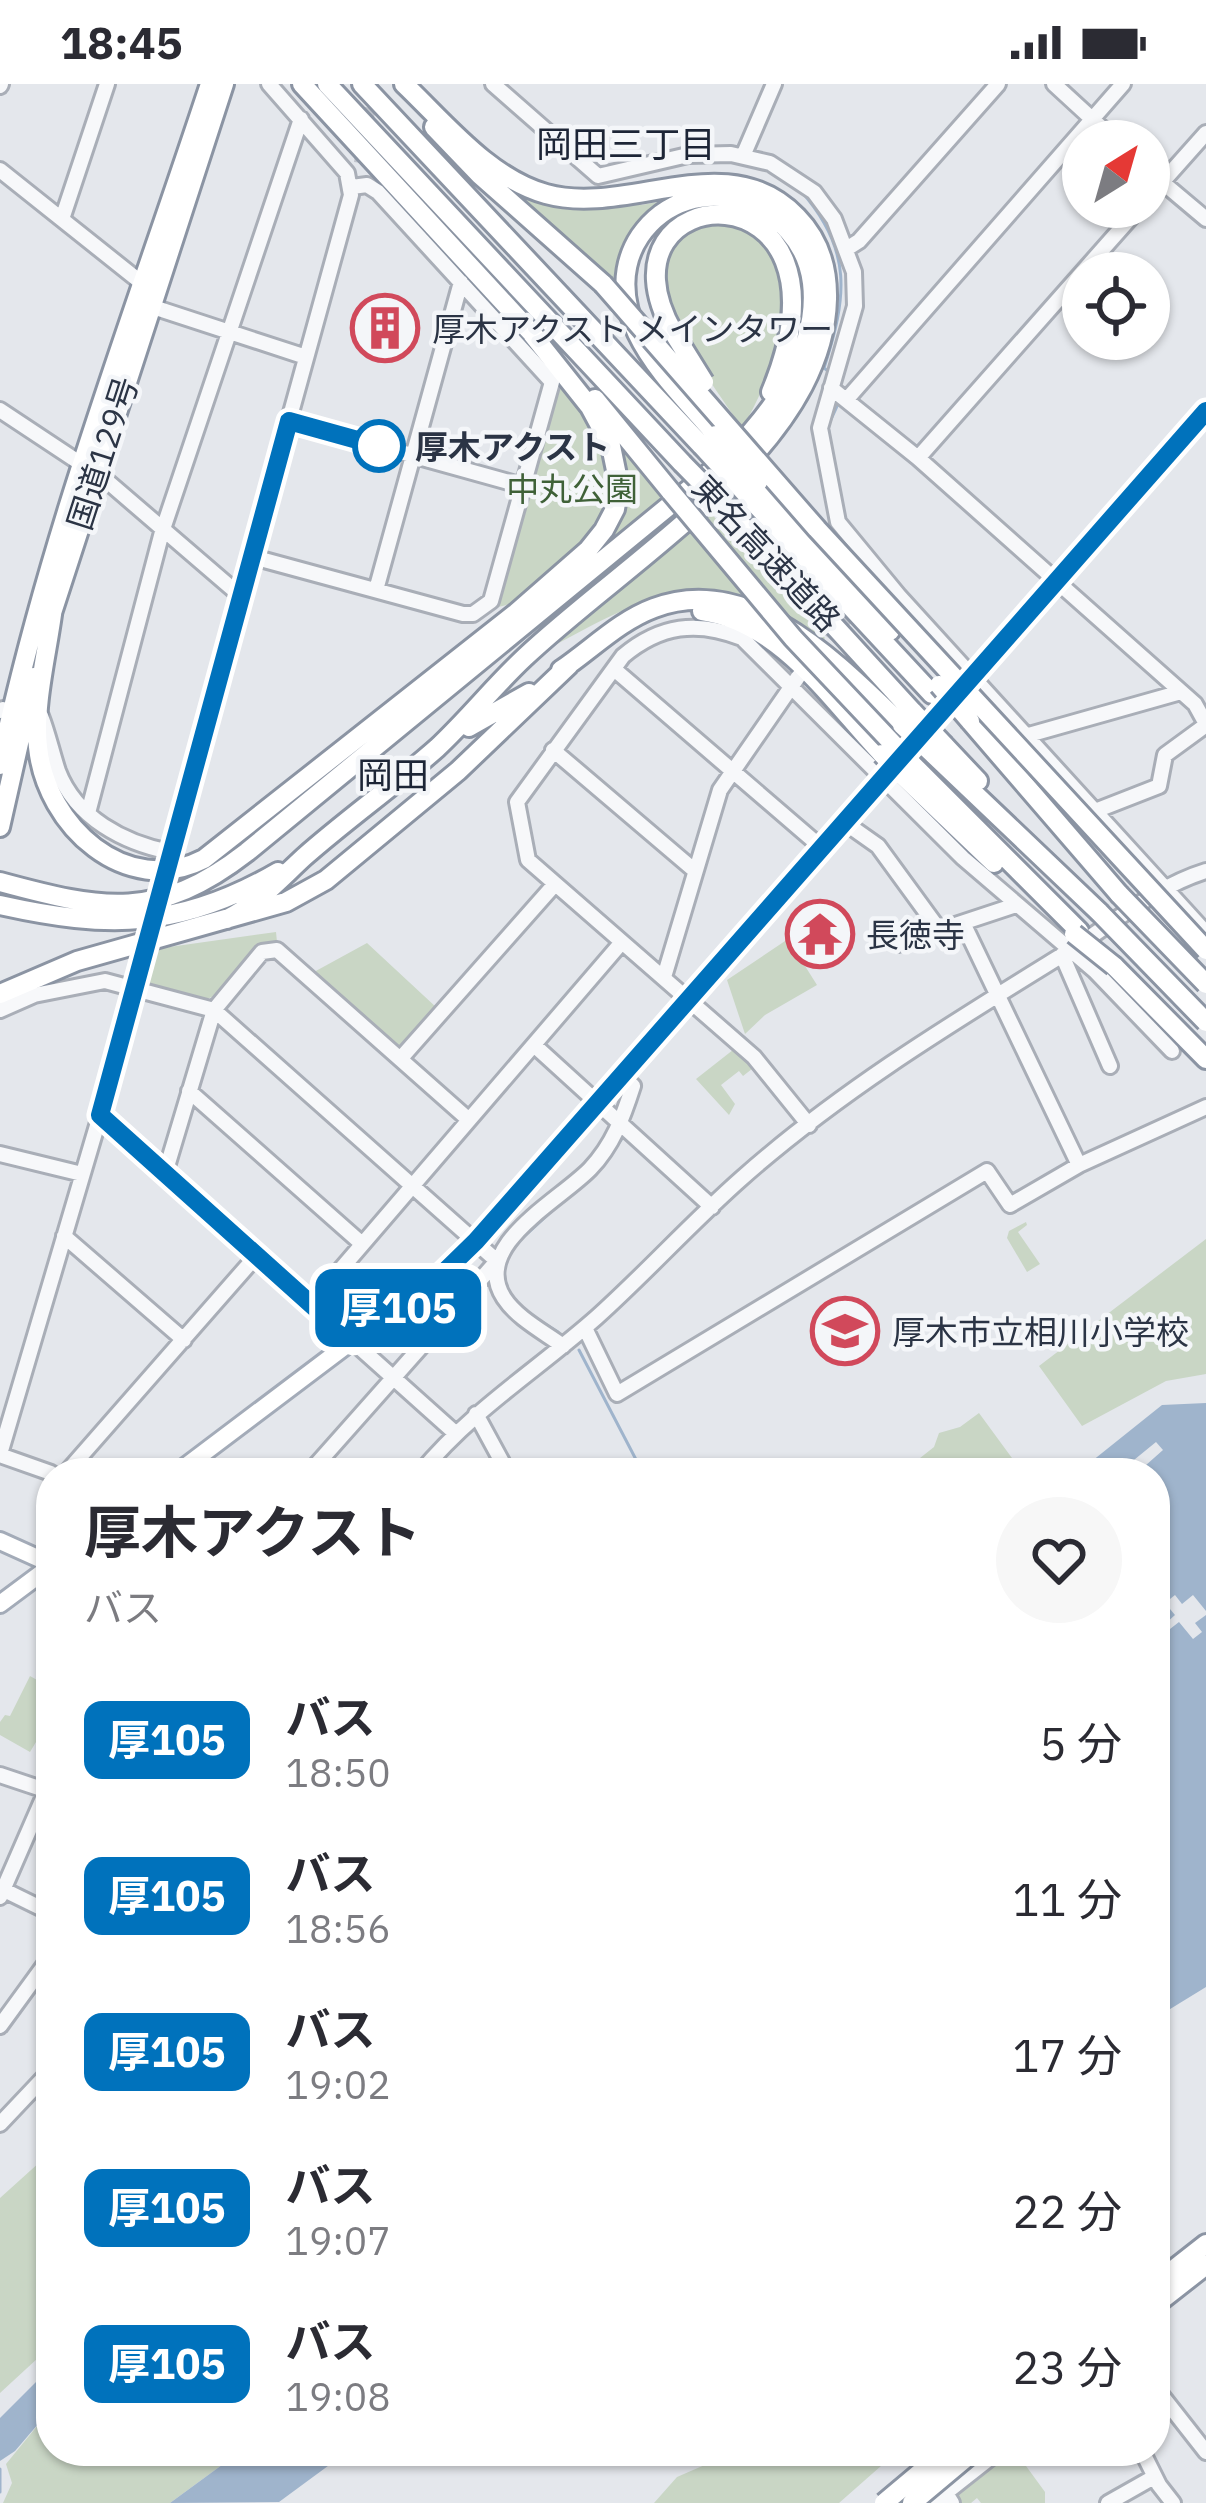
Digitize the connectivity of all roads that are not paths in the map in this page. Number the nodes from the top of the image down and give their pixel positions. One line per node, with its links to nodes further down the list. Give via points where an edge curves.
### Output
1 (106, 84): 25 (street)
2 (210, 84): 30 (highway, 国道129号)
3 (224, 84): 31 (highway, 国道129号)
4 (269, 84): 15 (street)
5 (302, 84): 33 (highway)
6 (327, 84): 64 (highway, 東名高速道路, bridge, via 728,511)
7 (362, 84): 40 (highway, 東名高速道路)
8 (394, 84): 44 (highway, bridge, via 674,361)
9 (404, 84): 67 (highway, via 499,170 548,194 611,199 706,182 763,192 812,236 827,286 809,373 768,437)
10 (493, 84): 19 (street, via 598,176 688,155)
11 (773, 84): 19 (street)
12 (998, 84): 28 (street)
13 (1054, 84): 16 (street)
14 (1124, 84): 16 (street)
15 (301, 119): 23 (street); 32 (street)
16 (1092, 120)
17 (1206, 133): 22 (street)
18 (1062, 153): 35 (street)
19 (743, 156): 28 (street, via 814,192)
20 (362, 163): 23 (street)
21 (0, 170): 25 (street)
22 (1170, 173)
23 (349, 180): 29 (street, via 378,192); 34 (street)
24 (1170, 187): 26 (street)
25 (62, 219): 30 (street)
26 (1206, 219)
27 (1121, 228): 42 (street)
28 (848, 248): 35 (street, via 855,306)
29 (461, 282): 41 (street); 45 (street, via 552,382)
30 (143, 284): 43 (highway, 国道129号)
31 (150, 305): 32 (street); 43 (highway, 国道129号)
32 (228, 332): 34 (street); 46 (street)
33 (532, 334): 52 (highway, via 598,421 619,485 597,540); 70 (highway, bridge)
34 (306, 357): 38 (street)
35 (840, 394): 42 (street); 57 (street, via 820,428 838,523 877,579)
36 (0, 410): 43 (street)
37 (1206, 411): 48 (main road)
38 (289, 421): 41 (street); 47 (street)
39 (749, 434): 40 (highway, via 798,360 812,284 802,249 782,221 752,202 716,197 678,205 656,220 637,241 625,278 643,344); 44 (highway, bridge, via 776,381 791,324 790,274 771,236 754,223 726,214 695,218 671,232 656,258 658,304); 56 (highway)
40 (709, 441): 44 (highway, 東名高速道路, bridge)
41 (413, 455): 45 (street); 49 (street)
42 (918, 458): 48 (street)
43 (88, 470): 46 (street); 51 (highway, 国道129号)
44 (759, 485): 93 (highway, bridge); 96 (highway, 東名高速道路, bridge)
45 (523, 486): 49 (street, via 482,610 463,614)
46 (162, 532): 50 (street); 74 (street)
47 (253, 557): 49 (street); 50 (street)
48 (1057, 580): 57 (main road); 59 (street)
49 (376, 590)
50 (243, 598): 74 (street, via 169,855 127,840)
51 (47, 605): 62 (highway); 63 (highway); 69 (highway, 国道129号); 76 (highway, 国道129号)
52 (516, 613): 56 (highway); 61 (highway)
53 (597, 643): 54 (highway); 64 (highway, via 669,603 737,605 801,638); 70 (highway, bridge, via 662,613 731,617 779,646)
54 (568, 665): 67 (highway); 86 (highway, via 458,772 326,880)
55 (614, 668): 58 (street, via 640,642 692,625 742,638); 68 (street); 71 (street)
56 (465, 675): 61 (highway); 85 (highway, via 215,875)
57 (972, 676): 66 (street); 72 (main road)
58 (795, 681): 71 (street); 72 (street)
59 (1181, 692): 60 (street); 66 (street)
60 (1201, 699): 65 (street)
61 (393, 708): 62 (highway, via 214,853 164,872 110,858 70,824 40,762)
62 (39, 711): 74 (street, via 57,769)
63 (1, 713)
64 (908, 718): 103 (highway, 東名高速道路, bridge)
65 (1206, 724): 73 (street, via 1165,755 1159,786)
66 (1025, 736): 73 (street)
67 (435, 749): 78 (highway)
68 (553, 750): 79 (street); 81 (street, via 517,802 528,860)
69 (0, 766)
70 (907, 770): 91 (highway)
71 (730, 772): 77 (street); 79 (street)
72 (881, 780): 75 (main road); 84 (street)
73 (1095, 811): 82 (street)
74 (88, 813)
75 (844, 822): 77 (main road); 88 (street, via 878,846)
76 (0, 827)
77 (822, 848): 100 (main road)
78 (304, 857): 85 (highway, via 193,910 146,921); 86 (highway)
79 (694, 871): 95 (street)
80 (1206, 871): 82 (street)
81 (555, 884): 90 (street); 106 (street)
82 (1164, 889): 89 (street); 91 (street)
83 (8, 891): 85 (highway)
84 (1016, 905): 87 (street); 91 (street)
85 (106, 913)
86 (227, 919): 98 (highway, via 46,971)
87 (964, 925): 88 (street); 99 (street)
88 (940, 931): 92 (street)
89 (1206, 933)
90 (622, 942): 95 (street); 104 (street)
91 (1071, 943): 99 (street); 105 (street); 107 (highway, bridge, via 1114,966); 108 (street)
92 (898, 944)
93 (1206, 950)
94 (141, 954): 97 (street)
95 (664, 977): 100 (street)
96 (1206, 984)
97 (135, 988): 101 (street, via 94,982); 102 (street); 113 (street)
98 (0, 994)
99 (997, 994): 116 (street); 118 (street)
100 (689, 998): 109 (main road); 116 (street, via 754,1057)
101 (0, 1010)
102 (214, 1010): 106 (street, via 262,952 277,950); 110 (street); 121 (street)
103 (1206, 1022)
104 (534, 1046): 111 (street); 114 (street)
105 (1172, 1051)
106 (401, 1058): 114 (street)
107 (1206, 1059)
108 (1110, 1066)
109 (622, 1076): 111 (main road); 115 (street, via 633,1086)
110 (189, 1091): 119 (street); 125 (street)
111 (598, 1103): 115 (street); 124 (main road)
112 (1206, 1107): 118 (street)
113 (100, 1115): 119 (street); 120 (street)
114 (469, 1120): 121 (street)
115 (621, 1124): 122 (street); 127 (street, via 590,1169 514,1235)
116 (809, 1125): 122 (street)
117 (0, 1154): 120 (street)
118 (1079, 1165): 129 (street, via 1010,1204 987,1171 617,1394)
119 (166, 1170): 126 (street)
120 (82, 1174): 123 (street)
121 (411, 1187): 124 (street); 125 (street)
122 (712, 1207): 129 (street)
123 (64, 1236): 130 (street); 135 (street)
124 (476, 1241): 127 (street); 131 (main road)
125 (361, 1243): 128 (street)
126 (258, 1254): 128 (street); 130 (street)
127 (497, 1261): 129 (street, via 504,1298); 132 (street)
128 (311, 1304): 131 (street)
129 (573, 1338): 133 (street)
130 (184, 1340): 136 (street)
131 (353, 1342): 132 (street); 137 (main road)
132 (393, 1380): 134 (street); 138 (street)
133 (476, 1414): 134 (street); 140 (street)
134 (454, 1432): 139 (street)
135 (0, 1454): 141 (street)
136 (79, 1458)
137 (197, 1458)
138 (323, 1458)
139 (432, 1458)
140 (500, 1458)
141 (36, 1467)
142 (0, 1541): 143 (main road)
143 (36, 1558)
144 (36, 1576): 145 (main road)
145 (0, 1604)
146 (0, 1775): 147 (street)
147 (36, 1785)
148 (36, 1816): 149 (street)
149 (1, 1891): 150 (street)
150 (36, 1906)
151 (36, 1977): 152 (street)
152 (0, 2026)
153 (36, 2086): 154 (street)
154 (0, 2124)
155 (1206, 2244): 157 (highway)
156 (1206, 2265): 158 (highway)
157 (1170, 2272)
158 (1170, 2293)
159 (1170, 2406): 160 (street)
160 (1206, 2452)
161 (928, 2466): 167 (street)
162 (928, 2466): 168 (highway, bridge)
163 (956, 2466): 169 (highway, bridge)
164 (982, 2466): 167 (street)
165 (1149, 2466): 166 (street)
166 (1154, 2477): 170 (street); 171 (street)
167 (944, 2499)
168 (884, 2503)
169 (912, 2503)
170 (1108, 2503)
171 (1173, 2503)

